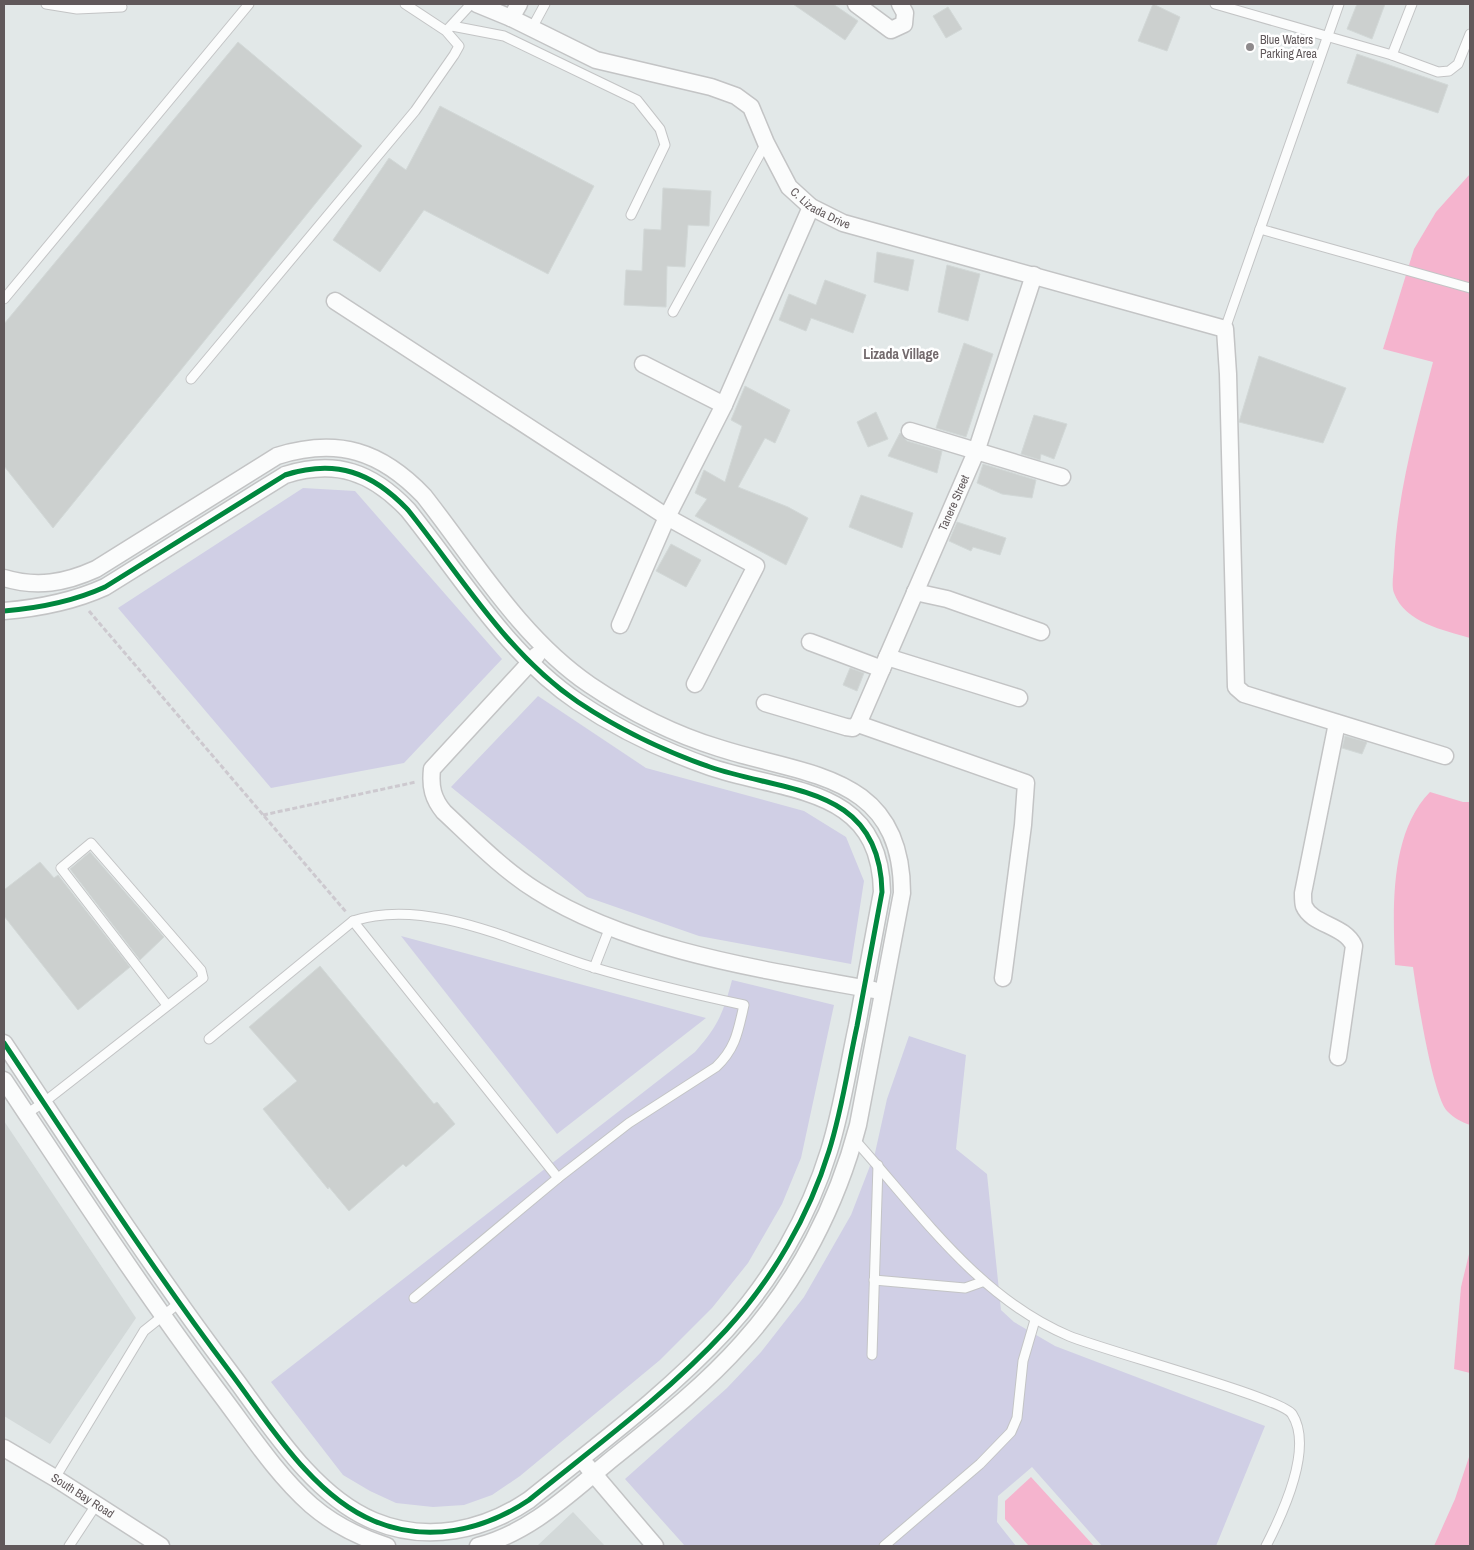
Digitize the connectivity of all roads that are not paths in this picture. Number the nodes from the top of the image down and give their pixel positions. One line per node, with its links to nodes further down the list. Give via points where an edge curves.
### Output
1 (46, 4): 12 (lane, via 86,9)
2 (249, 4): 25 (lane)
3 (405, 4): 14 (lane)
4 (472, 4): 14 (lane)
5 (477, 4): 13 (street, C. Lizada Drive)
6 (545, 4): 15 (lane)
7 (856, 4): 8 (street, via 887,28 895,30 904,24 905,13)
8 (900, 4)
9 (1215, 4): 17 (lane)
10 (1339, 4): 17 (lane)
11 (1412, 4): 18 (lane)
12 (122, 7)
13 (515, 11): 15 (street, C. Lizada Drive)
14 (449, 28): 21 (lane, via 504,36 636,100 660,129 665,146); 30 (lane, via 458,46 415,111)
15 (532, 28): 19 (street, C. Lizada Drive, via 596,60 736,96 752,107)
16 (1470, 34): 18 (lane, via 1458,64 1449,71 1438,72)
17 (1326, 36): 18 (lane); 22 (lane)
18 (1392, 55)
19 (766, 143): 20 (street, C. Lizada Drive, via 789,186); 27 (lane)
20 (811, 207): 23 (street, C. Lizada Drive, via 843,223); 31 (street)
21 (632, 215)
22 (1260, 229): 24 (lane); 28 (lane)
23 (1034, 275): 28 (street, C. Lizada Drive); 33 (street, Tanere Street)
24 (1470, 288)
25 (4, 299)
26 (335, 301): 35 (street)
27 (673, 312)
28 (1225, 329): 50 (street, via 1234,682 1244,694)
29 (642, 364): 31 (street)
30 (190, 379)
31 (724, 405): 35 (street)
32 (910, 431): 33 (street)
33 (976, 452): 34 (street); 37 (street, Tanere Street)
34 (1062, 477)
35 (667, 517): 41 (street); 47 (street, via 756,566)
36 (4, 578): 38 (street, via 30,584 72,580 96,569 277,456 318,447 365,453 406,478 430,504)
37 (915, 592): 42 (street, via 947,599); 46 (street, Tanere Street)
38 (500, 596): 39 (street); 44 (street)
39 (484, 608): 40 (street, via 393,493 358,473 340,468 319,468 285,475 265,485 105,587 78,599); 45 (street)
40 (4, 611)
41 (620, 625)
42 (1041, 632)
43 (810, 642): 46 (street)
44 (545, 647): 45 (street); 58 (street, via 590,685 636,714 682,736 720,749 838,782 874,809 898,851 902,872 901,901)
45 (531, 662): 54 (street, via 432,769 435,801 516,876 557,903); 57 (street, via 578,702 627,732 674,755 829,800 858,823 878,857 882,892)
46 (884, 663): 48 (street); 51 (street, Tanere Street)
47 (695, 684)
48 (1020, 698)
49 (765, 703): 51 (street, via 846,727 853,728)
50 (1337, 723): 52 (street); 62 (street, via 1303,893 1304,906 1310,913 1346,934 1354,946)
51 (858, 724): 56 (street, via 1026,783)
52 (1445, 756)
53 (353, 921): 55 (lane, via 373,914 432,918 471,926); 60 (lane); 68 (lane)
54 (610, 927): 55 (lane); 57 (street, via 682,950)
55 (594, 968): 68 (lane, via 744,1005 734,1045 727,1056)
56 (1003, 978)
57 (864, 988): 58 (street); 77 (street, via 829,1152 801,1221 787,1245 727,1329 656,1397)
58 (884, 992): 66 (street)
59 (167, 1005): 59 (lane, via 61,868 91,843 201,970 203,978); 64 (lane)
60 (209, 1039)
61 (4, 1044): 64 (street)
62 (1338, 1058)
63 (4, 1080): 65 (street)
64 (43, 1102): 65 (lane); 72 (street)
65 (26, 1114): 73 (street)
66 (854, 1139): 67 (lane); 78 (street, via 820,1231 771,1306 743,1342 709,1377)
67 (878, 1165): 69 (lane); 70 (lane)
68 (558, 1178): 71 (lane)
69 (874, 1280): 70 (lane, via 965,1288); 75 (lane)
70 (982, 1282): 74 (lane)
71 (414, 1298)
72 (180, 1303): 73 (lane); 77 (street, via 308,1473 347,1506 374,1521 420,1532 457,1530 490,1522 529,1500)
73 (162, 1316): 79 (lane, via 144,1331); 83 (street, via 299,1492 335,1524 366,1540)
74 (1035, 1320): 86 (lane, via 1023,1361 1018,1411 1011,1432 986,1459); 87 (lane, via 1110,1352 1266,1399 1292,1412 1298,1425 1299,1456)
75 (872, 1355)
76 (4, 1448): 79 (street, South Bay Road)
77 (580, 1459): 78 (street)
78 (594, 1474): 84 (street, via 518,1532); 85 (street)
79 (55, 1478): 80 (street, South Bay Road)
80 (96, 1504): 81 (lane); 82 (street, South Bay Road)
81 (70, 1546)
82 (161, 1546)
83 (387, 1546)
84 (478, 1546)
85 (655, 1546)
86 (884, 1546)
87 (1266, 1546)

